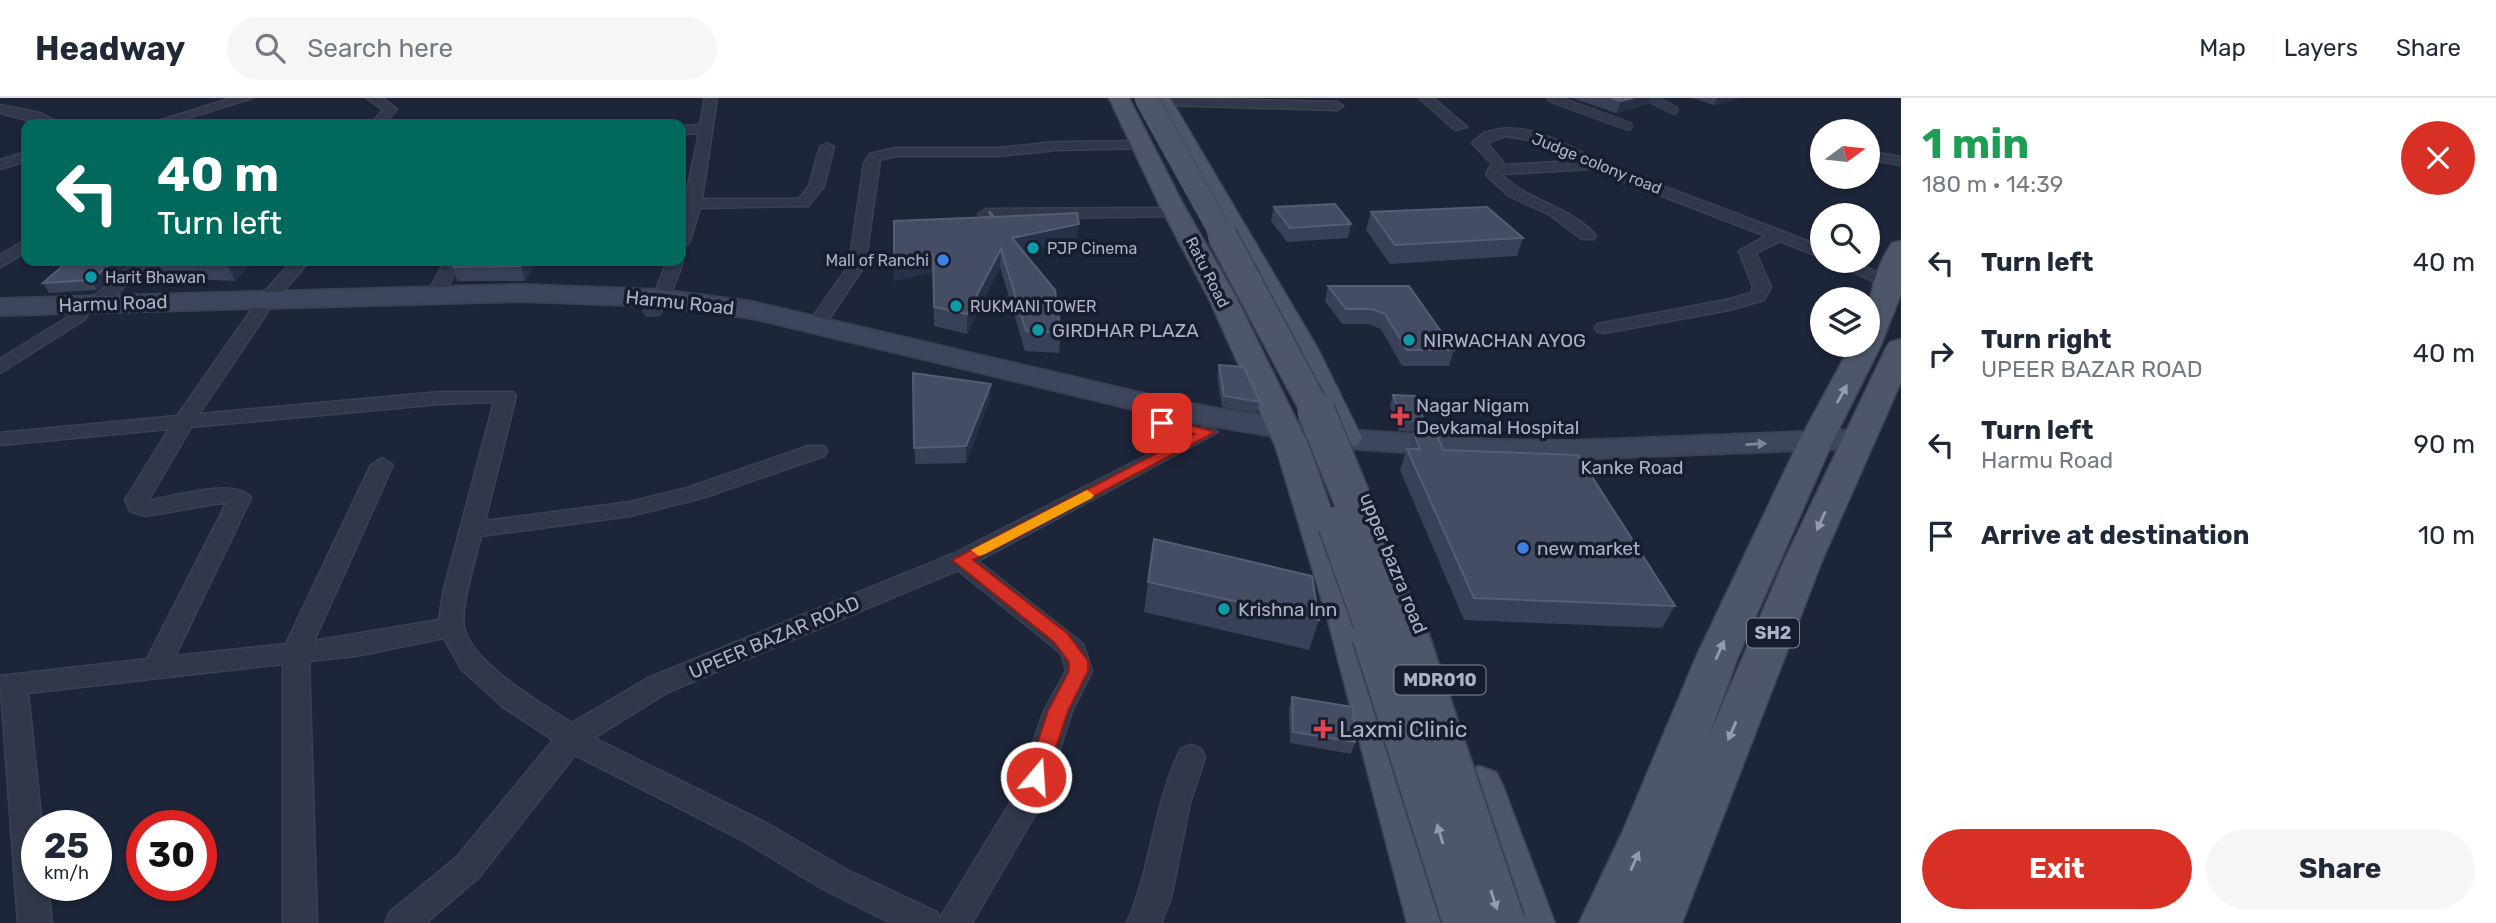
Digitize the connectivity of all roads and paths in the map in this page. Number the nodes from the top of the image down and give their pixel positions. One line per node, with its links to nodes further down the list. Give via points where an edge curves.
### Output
1 (246, 98): 14 (street)
2 (373, 98): 15 (street, via 391,109)
3 (711, 98): 19 (street)
4 (1119, 98): 21 (main road, Ratu Road)
5 (1425, 98): 18 (street)
6 (1551, 98): 17 (lane)
7 (1650, 98): 11 (lane)
8 (1150, 99): 9 (street); 61 (main road, via 1303,349); 80 (main road, one-way to 8, bridge, via 1362,591 1289,393); 81 (main road, one-way to 81, bridge, via 1309,393 1385,579)
9 (1337, 106)
10 (0, 109): 12 (street)
11 (1674, 110)
12 (19, 112): 13 (street); 16 (street)
13 (39, 119)
14 (179, 119)
15 (382, 119)
16 (0, 120)
17 (1629, 126)
18 (1460, 127)
19 (707, 129): 20 (street); 29 (street)
20 (686, 130)
21 (1142, 145): 30 (main road, Ratu Road); 52 (street, via 895,152 875,157 858,265)
22 (827, 148): 29 (street, via 814,192 803,203)
23 (1880, 157): 25 (street)
24 (21, 158): 27 (street)
25 (1901, 161)
26 (1592, 164): 28 (street); 28 (street, Judge colony road, via 1532,136 1499,132 1488,135 1479,146 1499,164); 33 (street, Judge colony road)
27 (0, 165)
28 (1496, 170): 34 (street, Judge colony road, via 1493,174 1498,180 1520,197 1554,210)
29 (694, 204): 32 (street)
30 (1178, 213): 31 (street); 60 (main road, Ratu Road)
31 (986, 214)
32 (686, 228)
33 (1780, 235): 36 (street, Judge colony road); 53 (street, via 1747,251 1762,287 1758,296)
34 (1588, 236)
35 (21, 248): 38 (street)
36 (1810, 248)
37 (1901, 249): 44 (main road, SH2)
38 (0, 262)
39 (137, 266): 49 (street)
40 (297, 266): 46 (street)
41 (450, 266): 45 (street)
42 (673, 266): 47 (street)
43 (1861, 273): 44 (street)
44 (1892, 290): 50 (main road, SH2)
45 (436, 294): 46 (main road, Harmu Road); 47 (main road, Harmu Road, via 521,293)
46 (264, 304): 47 (main road, Harmu Road); 49 (main road, Harmu Road); 57 (street, via 211,377)
47 (656, 304): 52 (main road, Harmu Road, via 752,310); 58 (main road, Harmu Road)
48 (0, 307): 49 (main road, Harmu Road)
49 (88, 309): 51 (main road, Harmu Road); 56 (street)
50 (1880, 315)
51 (0, 319)
52 (817, 324): 60 (main road, Harmu Road)
53 (1604, 328)
54 (1901, 348): 63 (main road, SH2)
55 (1862, 357): 63 (main road, SH2, one-way to 55)
56 (0, 367)
57 (184, 424): 59 (street); 65 (street, via 440,398 506,396); 69 (street, via 136,500 138,506 231,494 240,499)
58 (1208, 432): 60 (main road, Harmu Road); 66 (street, UPEER BAZAR ROAD)
59 (0, 439)
60 (1290, 439): 61 (main road, Kanke Road); 79 (main road, MDR010, via 1349,621)
61 (1349, 448): 63 (main road, Kanke Road, via 1434,465 1516,467); 82 (main road, upper bazra road / MDR010, via 1422,631)
62 (816, 451): 65 (street, via 694,494 630,509)
63 (1831, 453): 83 (main road, SH2, one-way to 63, via 1717,657); 84 (main road, SH2, one-way to 84, via 1721,757)
64 (382, 465): 68 (street)
65 (472, 530): 67 (street)
66 (961, 560): 71 (street, UPEER BAZAR ROAD, via 658,685); 77 (street, via 1074,651 1079,671 1058,711 1029,799)
67 (451, 627): 68 (street, via 356,646); 71 (street, via 471,663 513,699)
68 (296, 651): 69 (street); 74 (street)
69 (155, 670): 70 (street)
70 (7, 685): 73 (street)
71 (572, 737): 75 (street, UPEER BAZAR ROAD, via 468,867); 76 (street, via 601,757 706,806 834,879)
72 (1191, 757): 78 (street, via 1175,803 1155,898)
73 (35, 923)
74 (300, 923)
75 (402, 923)
76 (925, 923)
77 (954, 923)
78 (1144, 923)
79 (1434, 923)
80 (1467, 923)
81 (1501, 923)
82 (1528, 923)
83 (1606, 923)
84 (1655, 923)

